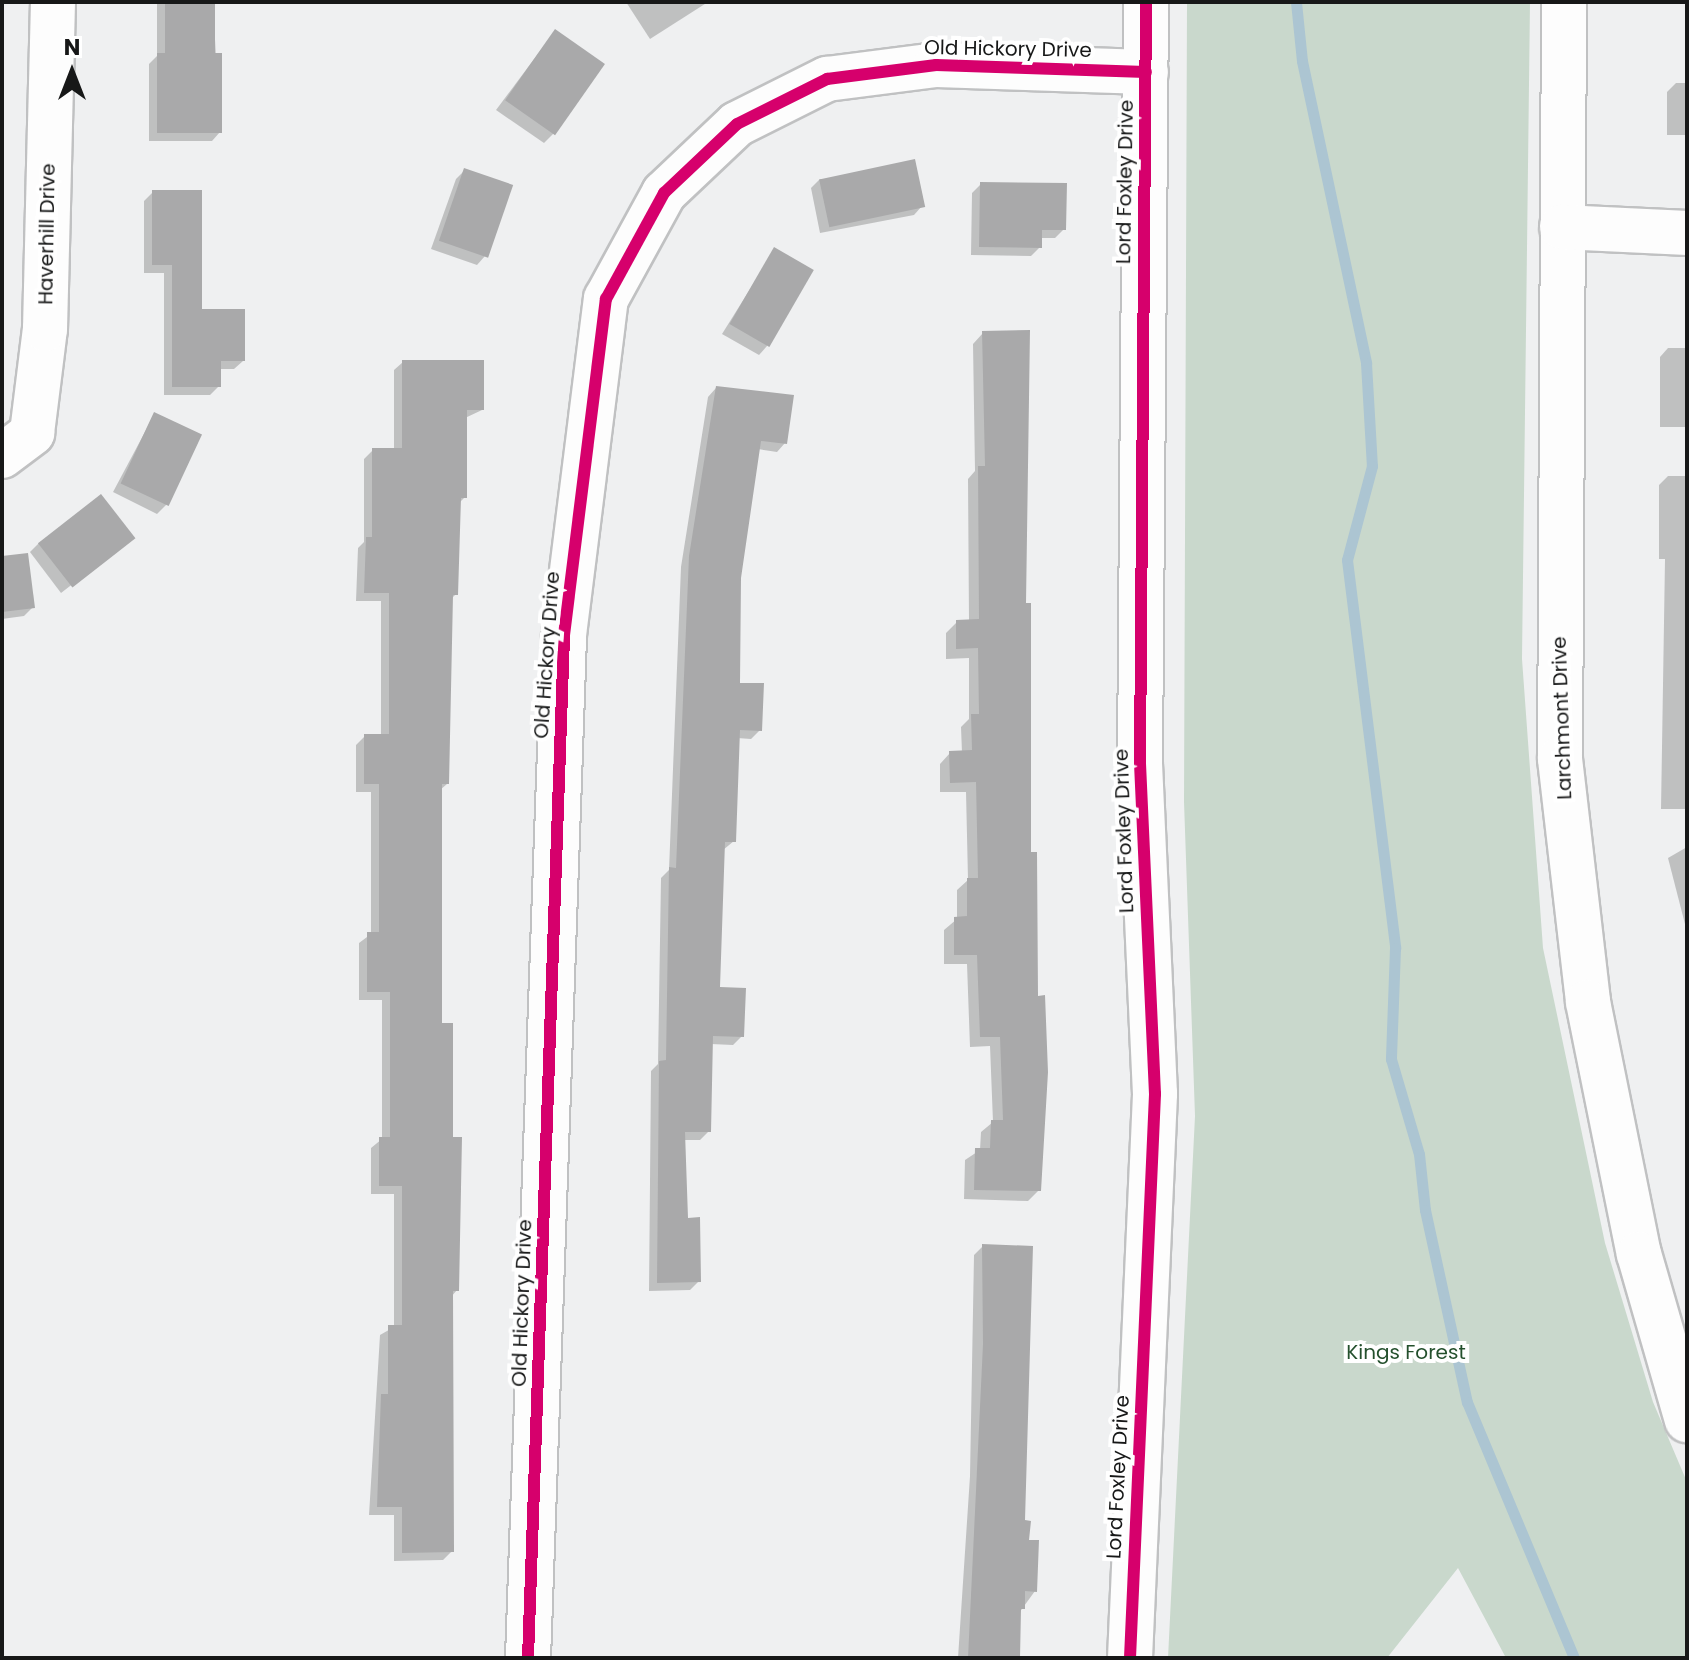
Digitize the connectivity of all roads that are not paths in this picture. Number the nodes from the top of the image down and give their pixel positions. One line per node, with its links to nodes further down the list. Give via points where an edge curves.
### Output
1 (53, 2): 7 (street, Haverhill Drive, via 45,329 32,433)
2 (1146, 2): 4 (street, Lord Foxley Drive)
3 (1564, 2): 5 (street, Larchmont Drive)
4 (1146, 72): 9 (street, Old Hickory Drive, via 936,65 827,79 737,124 664,193 606,299 564,635); 10 (street, Lord Foxley Drive, via 1140,762 1155,1094)
5 (1562, 227): 6 (street); 8 (street, Larchmont Drive, via 1560,759 1588,1002 1639,1254)
6 (1687, 233)
7 (6, 455)
8 (1687, 1420)
9 (528, 1658)
10 (1130, 1658)

